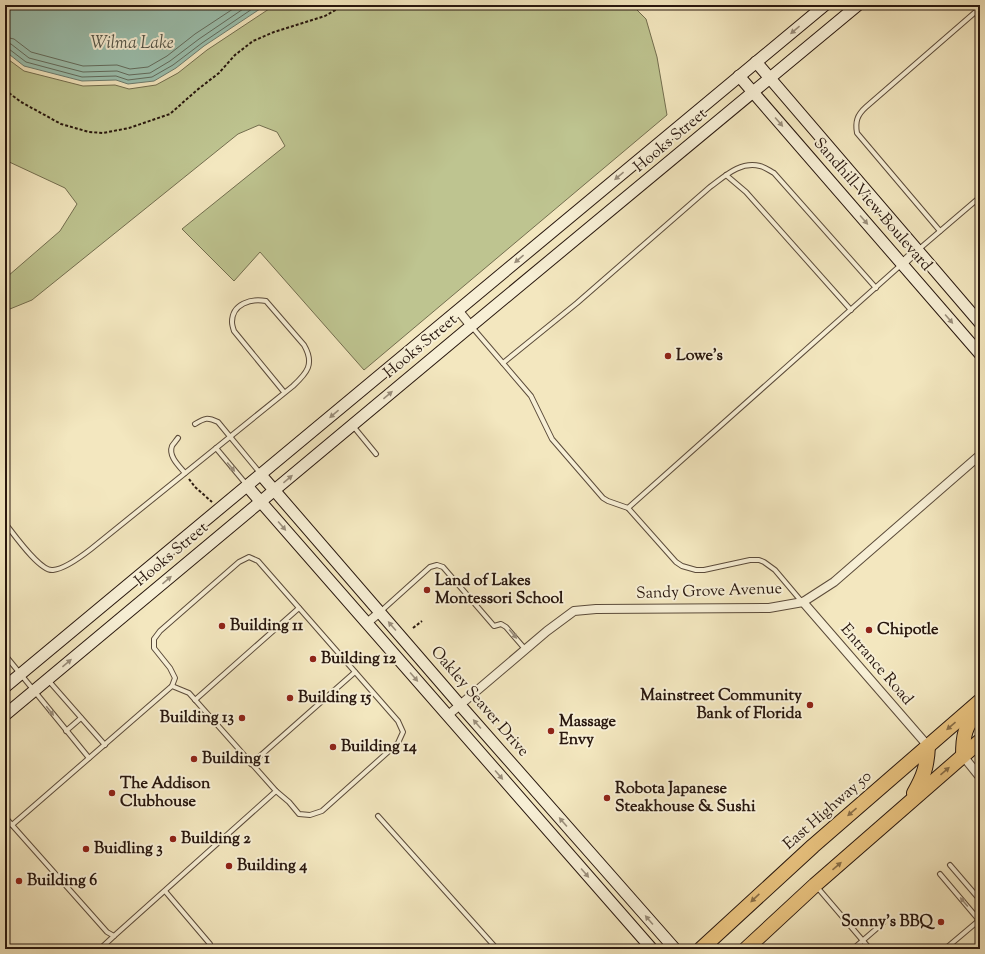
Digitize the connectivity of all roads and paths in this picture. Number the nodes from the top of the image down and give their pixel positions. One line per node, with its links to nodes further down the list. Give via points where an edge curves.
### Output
1 (344, 5): 8 (path, via 325,16 253,41 234,54 219,73 170,114 129,128 103,133 61,124)
2 (825, 5): 5 (street, Hooks Street, one-way to 5)
3 (858, 5): 7 (street, Hooks Street)
4 (980, 8): 12 (lane, via 866,107 859,114 856,124 857,133)
5 (756, 62): 6 (street, Hooks Street); 7 (street, Sandhill View Boulevard)
6 (739, 76): 9 (street, Sandhill View Boulevard); 16 (street, Hooks Street, one-way to 16)
7 (770, 79): 9 (street, Hooks Street); 13 (street, Sandhill View Boulevard)
8 (5, 90)
9 (754, 93): 14 (street, Sandhill View Boulevard, one-way to 14); 19 (street, Hooks Street)
10 (726, 175): 15 (lane, via 743,165 760,166 774,173); 17 (lane, via 746,192); 21 (lane)
11 (980, 197): 12 (lane)
12 (940, 231): 13 (lane)
13 (917, 250): 14 (street); 18 (street, Sandhill View Boulevard)
14 (902, 264): 15 (lane); 20 (street, Sandhill View Boulevard, one-way to 20)
15 (876, 288): 17 (lane)
16 (458, 310): 19 (street); 31 (street, Hooks Street, one-way to 31)
17 (851, 310): 37 (lane)
18 (980, 323)
19 (471, 326): 21 (lane); 24 (street, Hooks Street, one-way to 19)
20 (980, 354)
21 (503, 363): 37 (lane, via 531,396 552,440 604,498)
22 (284, 392): 22 (lane, via 302,378 308,369 309,353 266,301 251,300 243,303 236,309 232,320 234,331); 25 (lane)
23 (195, 424): 25 (lane, via 204,418 210,418 218,422)
24 (352, 426): 28 (lane); 34 (street, Hooks Street, one-way to 24)
25 (230, 436): 27 (lane); 31 (lane)
26 (178, 438): 30 (lane, via 172,447 172,454 174,461)
27 (216, 448): 30 (lane); 33 (lane, one-way to 33)
28 (376, 454)
29 (980, 455): 39 (street, Sandy Grove Avenue, via 834,582)
30 (185, 473): 38 (lane, via 91,549 74,561 52,571 37,561)
31 (261, 475): 33 (street, Hooks Street); 34 (street, Oakley Seaver Drive)
32 (189, 479): 35 (path)
33 (247, 486): 36 (street, Oakley Seaver Drive); 48 (street, Hooks Street)
34 (274, 491): 36 (street, Hooks Street); 41 (street, Oakley Seaver Drive)
35 (212, 502)
36 (261, 502): 43 (street, Oakley Seaver Drive, one-way to 43); 49 (street, Hooks Street, one-way to 36)
37 (628, 508): 39 (lane, via 682,566 704,570 759,560 775,570)
38 (5, 523)
39 (803, 602): 45 (street, Sandy Grove Avenue, via 769,608 574,611); 63 (street, Entrance Road)
40 (299, 608): 47 (lane); 50 (lane, via 258,561 249,557 239,562 160,630 154,639 154,648 175,678); 53 (lane)
41 (380, 612): 43 (street); 45 (lane, one-way to 45, via 430,567 441,565 494,626 501,624 506,627); 55 (street, Oakley Seaver Drive, one-way to 41)
42 (422, 621): 44 (path)
43 (367, 623): 58 (street, Oakley Seaver Drive, one-way to 58)
44 (413, 628)
45 (525, 649): 55 (street, Sandy Grove Avenue)
46 (5, 655): 48 (lane)
47 (355, 672): 66 (lane); 68 (lane, via 398,721 403,732 398,743 322,811 310,815 298,814)
48 (20, 675): 51 (street, Hooks Street); 52 (lane)
49 (48, 679): 52 (street, Hooks Street); 59 (lane)
50 (172, 686): 53 (lane, via 189,693); 62 (lane)
51 (5, 688)
52 (34, 691): 57 (street, Hooks Street); 60 (lane, one-way to 60)
53 (195, 700): 66 (lane)
54 (980, 701): 63 (highway, East Highway 50, one-way to 63)
55 (460, 705): 58 (street, Sandy Grove Avenue); 85 (street, Oakley Seaver Drive, one-way to 55)
56 (980, 706): 64 (highway, via 967,724)
57 (5, 715)
58 (447, 716): 84 (street, Oakley Seaver Drive, one-way to 84)
59 (81, 718): 60 (lane); 62 (lane)
60 (66, 731): 65 (lane)
61 (980, 741): 64 (highway)
62 (104, 745): 65 (lane)
63 (928, 746): 69 (highway, via 923,778); 86 (highway, East Highway 50, one-way to 86, via 813,846)
64 (963, 756): 67 (street); 69 (highway, one-way to 64)
65 (89, 758): 72 (lane)
66 (252, 764): 68 (lane)
67 (980, 777)
68 (276, 791): 76 (lane)
69 (906, 805): 75 (highway, one-way to 69)
70 (378, 816): 83 (lane)
71 (5, 817): 72 (lane)
72 (12, 825): 79 (lane, via 107,932)
73 (950, 865): 77 (lane)
74 (940, 874): 90 (lane, one-way to 74, via 978,920)
75 (815, 885): 80 (lane); 87 (highway)
76 (165, 891): 79 (lane); 82 (lane, via 210,944)
77 (980, 900)
78 (883, 923): 80 (lane)
79 (114, 936): 81 (lane)
80 (863, 940): 88 (lane); 89 (lane)
81 (100, 949)
82 (210, 949)
83 (497, 949)
84 (652, 949)
85 (675, 949)
86 (701, 949)
87 (746, 949)
88 (853, 949)
89 (870, 949)
90 (945, 949)

